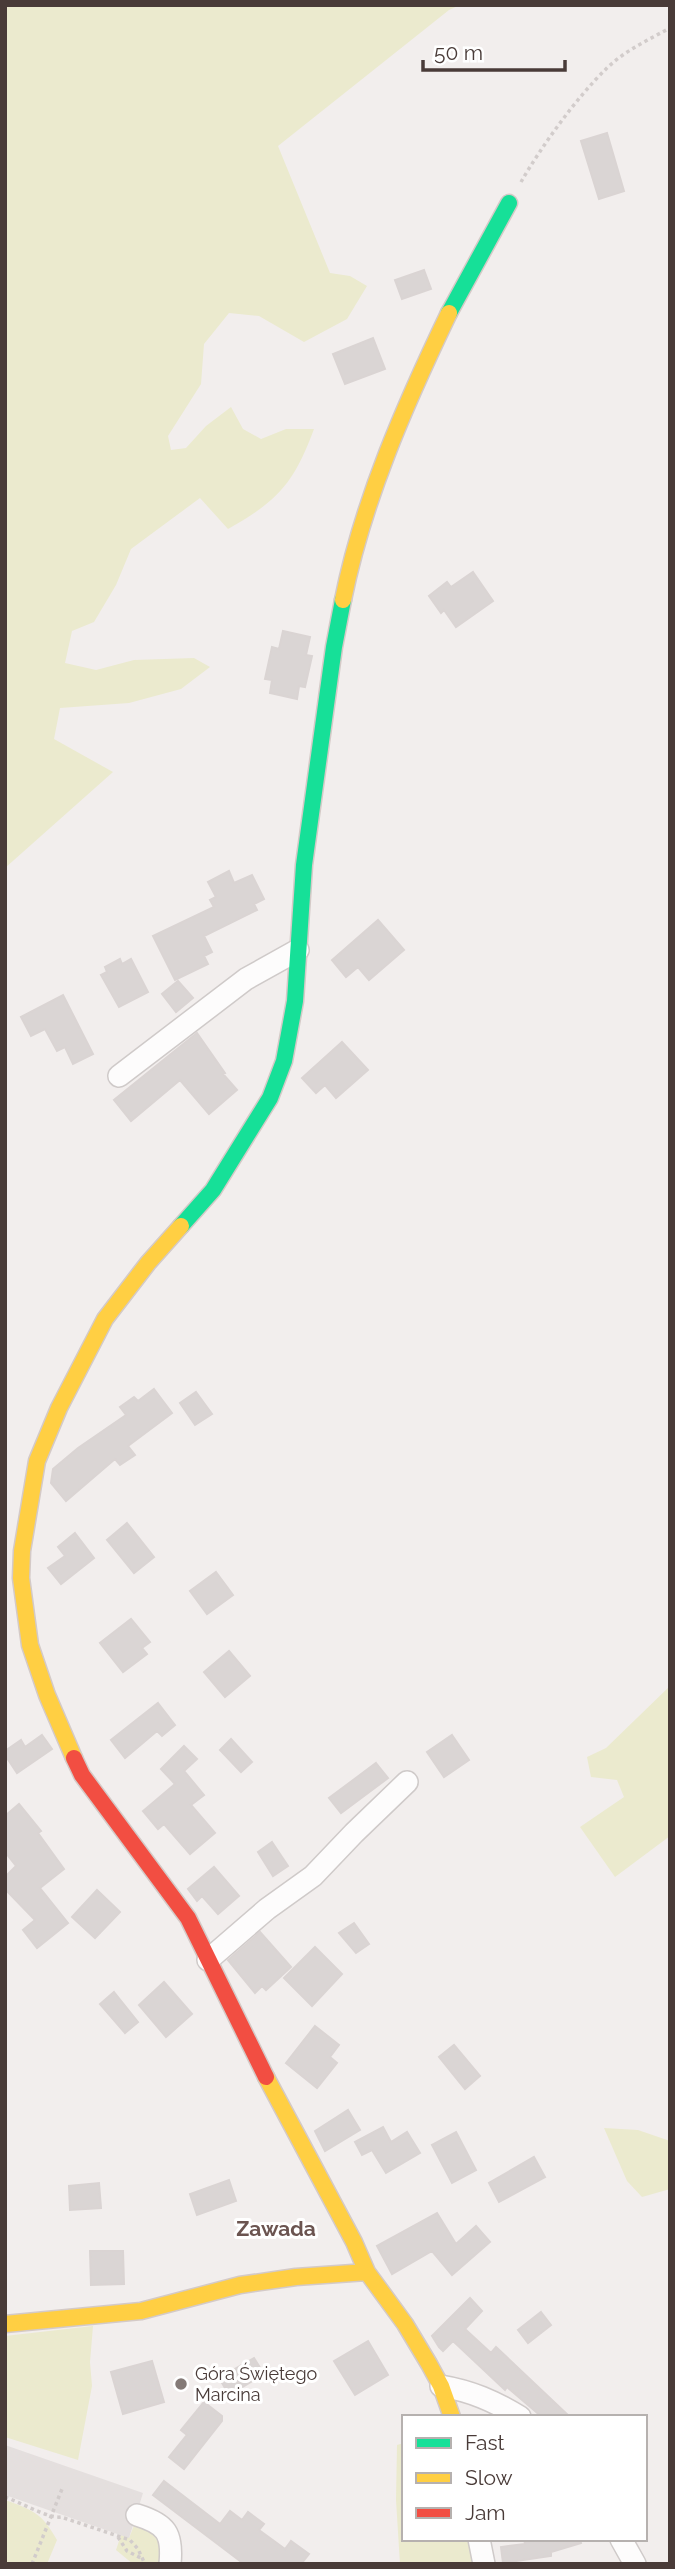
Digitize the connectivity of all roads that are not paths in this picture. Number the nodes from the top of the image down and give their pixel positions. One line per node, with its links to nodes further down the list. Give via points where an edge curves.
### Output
1 (509, 203): 2 (street, via 457,295 416,382 352,556 334,647 304,864)
2 (298, 950): 3 (street, via 246,979); 5 (street, via 284,1061 270,1098 213,1190 105,1319 37,1461 22,1550 30,1646 82,1775 188,1917)
3 (119, 1076)
4 (407, 1782): 5 (street, via 313,1876)
5 (208, 1960): 6 (street)
6 (367, 2272): 7 (street, via 240,2285 141,2311); 8 (street, via 405,2324)
7 (5, 2324)
8 (441, 2386): 9 (street); 10 (street, via 467,2391)
9 (451, 2415)
10 (517, 2415)
11 (137, 2515): 14 (street, via 165,2529 171,2541)
12 (479, 2541): 15 (street)
13 (622, 2541): 16 (street)
14 (170, 2564)
15 (484, 2564)
16 (635, 2564)

